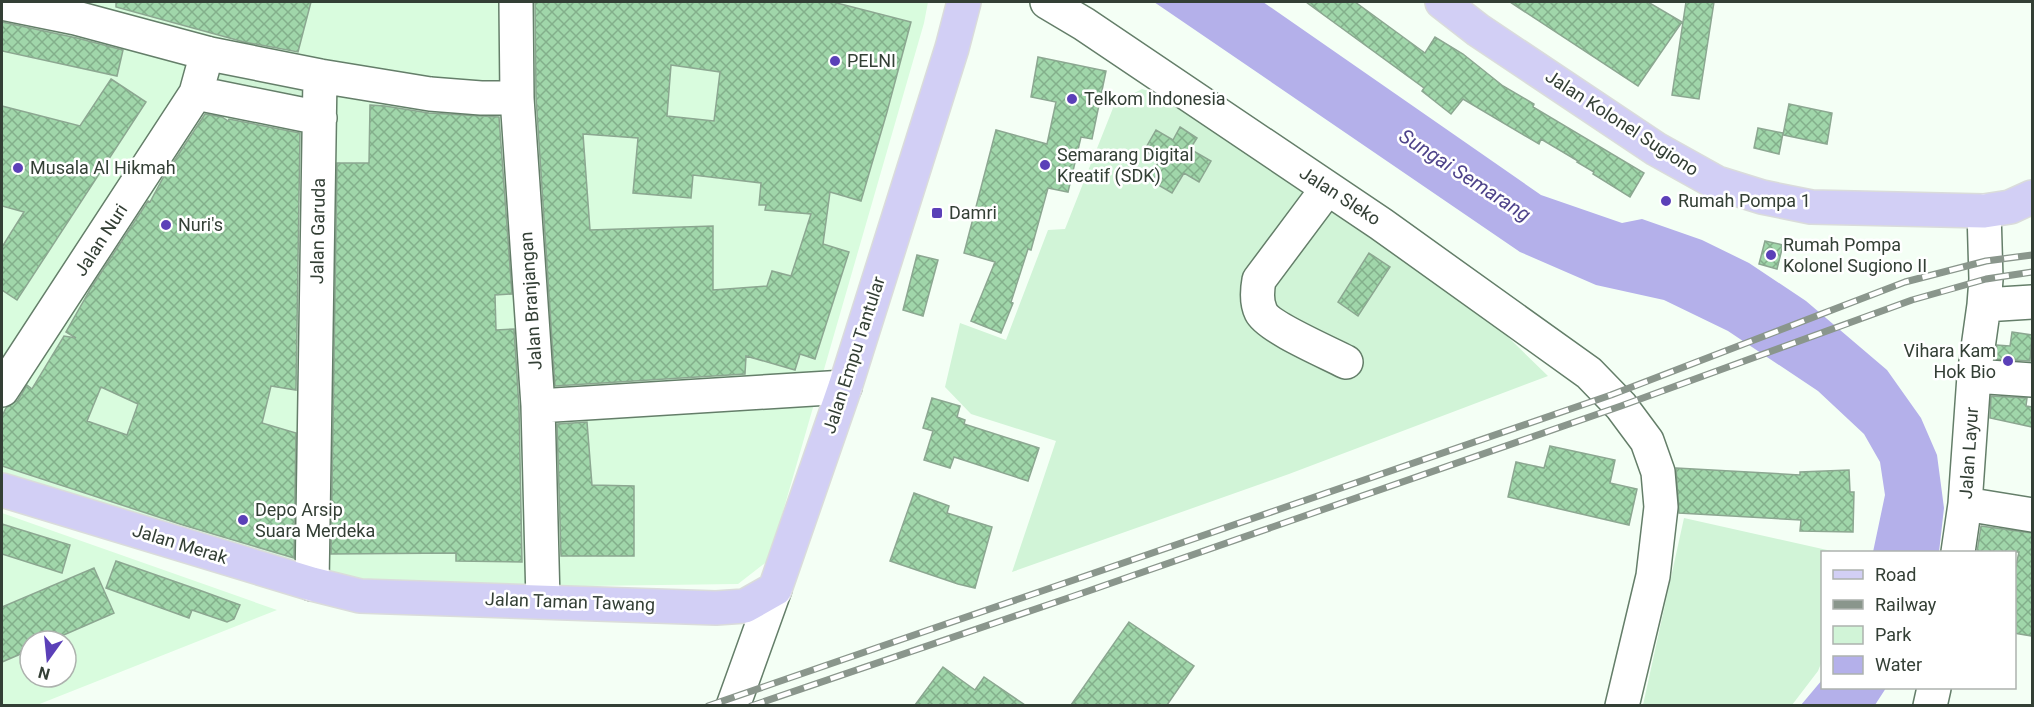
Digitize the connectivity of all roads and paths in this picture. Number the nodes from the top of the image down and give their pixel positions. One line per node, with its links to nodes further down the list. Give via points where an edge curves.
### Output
1 (516, 2): 10 (street, Jalan Branjangan)
2 (1047, 2): 12 (street, Jalan Sleko)
3 (1442, 2): 14 (main road, Jalan Kolonel Sugiono, via 1656,148 1717,183 1811,207)
4 (2, 3): 6 (street)
5 (957, 3): 20 (main road, Jalan Empu Tantular, via 948,59)
6 (79, 10): 7 (street)
7 (207, 53): 8 (street); 9 (street, Jalan Nuri)
8 (320, 76): 10 (street, via 430,94); 11 (street, Jalan Garuda)
9 (196, 93): 11 (street); 21 (street, Jalan Nuri)
10 (517, 98): 22 (street, Jalan Branjangan)
11 (320, 118): 27 (street, Jalan Garuda)
12 (1327, 189): 17 (street, via 1259,280 1258,304 1262,315 1275,325); 33 (street, Jalan Sleko, via 1589,373 1647,441 1658,472 1661,507 1653,576)
13 (2032, 197): 14 (main road, Jalan Kolonel Sugiono, via 2010,207)
14 (1984, 211): 16 (street, Jalan Layur)
15 (2032, 302): 16 (street)
16 (1984, 305): 18 (street, Jalan Layur)
17 (1346, 362)
18 (1974, 376): 19 (street); 24 (street, Jalan Layur)
19 (2032, 380)
20 (845, 387): 22 (street); 28 (main road, Jalan Empu Tantular)
21 (2, 390)
22 (538, 406): 30 (street, Jalan Branjangan)
23 (2, 490): 27 (main road, Jalan Merak)
24 (1965, 504): 25 (street); 26 (street, Jalan Layur)
25 (2032, 515)
26 (1958, 551)
27 (312, 584): 29 (main road, Jalan Merak)
28 (775, 589): 30 (main road, Jalan Taman Tawang, via 745,606 716,608); 32 (street, Jalan Empu Tantular)
29 (360, 596): 30 (main road, Jalan Taman Tawang)
30 (543, 601)
31 (1934, 689): 34 (street)
32 (733, 705)
33 (1622, 705)
34 (1930, 705)

